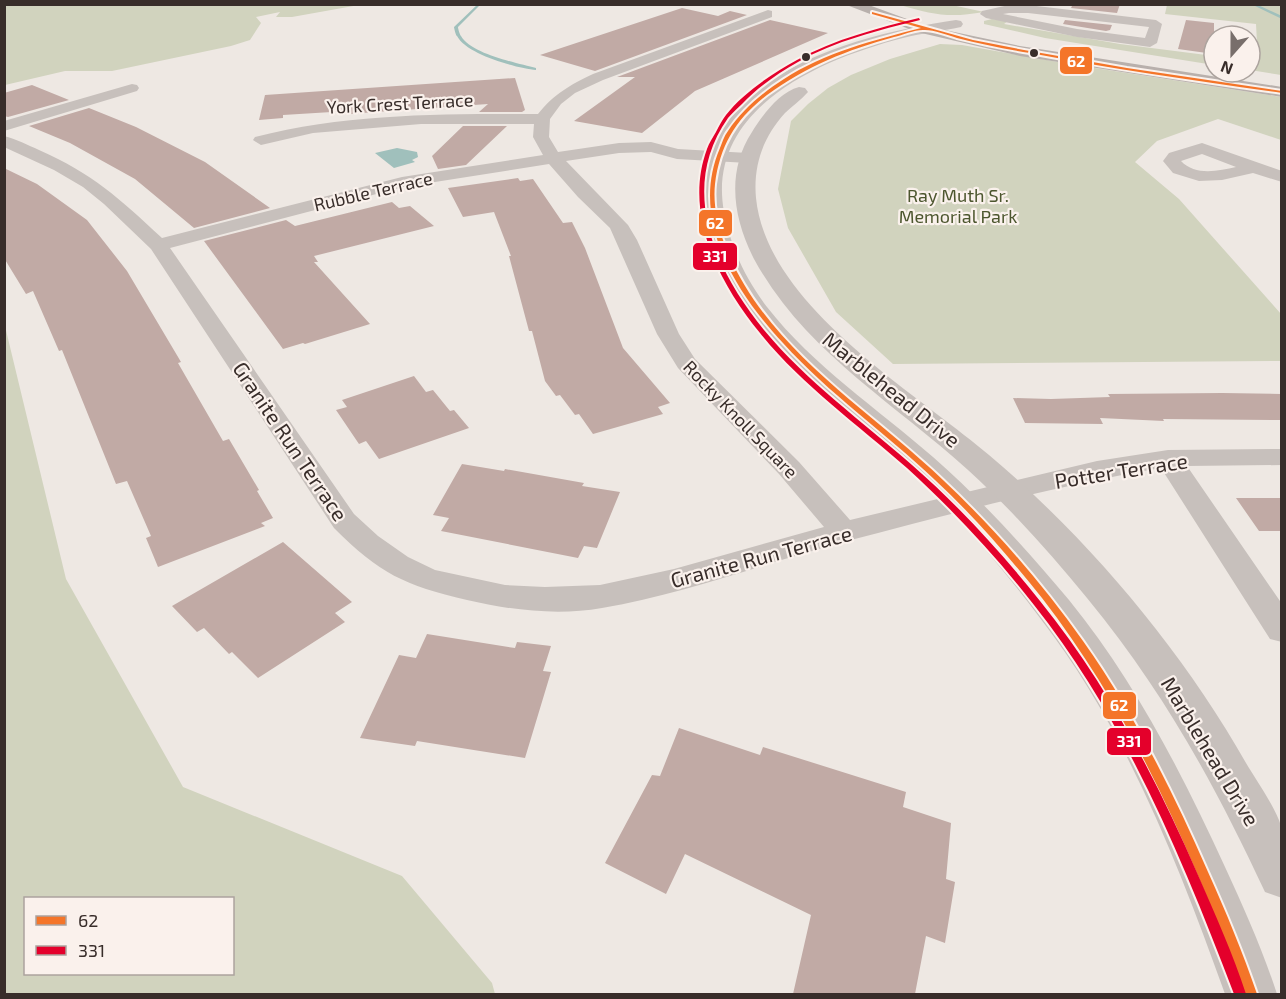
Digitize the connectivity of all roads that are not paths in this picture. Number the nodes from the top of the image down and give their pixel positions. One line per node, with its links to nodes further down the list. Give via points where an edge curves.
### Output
1 (851, 4): 5 (main road)
2 (892, 4): 4 (main road)
3 (768, 14): 12 (street, via 583,84 556,101)
4 (972, 19): 4 (street, via 1150,43 1156,24 1028,9 1009,9); 5 (street, Marblehead Drive); 6 (street, Marblehead Drive); 7 (main road, via 1037,42)
5 (922, 29): 6 (main road); 16 (street, Marblehead Drive, via 827,59 787,79 743,113)
6 (941, 34): 11 (main road, via 1058,58); 17 (street, Marblehead Drive, via 849,65 811,84 771,117)
7 (1202, 67)
8 (1262, 76): 9 (main road)
9 (1281, 79)
10 (132, 88): 13 (street)
11 (1281, 92)
12 (542, 119): 14 (street, York Crest Terrace, via 391,122 313,128); 18 (street, Rocky Knoll Square, via 541,137)
13 (4, 126)
14 (261, 140)
15 (4, 141): 21 (street, Granite Run Terrace, via 89,183)
16 (716, 156): 17 (street, Rubble Terrace); 18 (street, Rubble Terrace, via 591,154); 25 (street, Marblehead Drive, via 710,189 714,224 728,264 751,301 790,349)
17 (748, 158): 24 (street, Marblehead Drive, via 744,190 749,223 766,261 791,297 829,340 964,448)
18 (554, 159): 21 (street, Rubble Terrace, via 402,182); 26 (street, Rocky Knoll Square, via 618,225 668,334 686,363 789,468)
19 (1253, 167): 20 (street)
20 (1281, 177)
21 (158, 244): 26 (street, Granite Run Terrace, via 344,521 397,565 427,579 505,597 600,597)
22 (1281, 457): 23 (street, Potter Terrace)
23 (1168, 458): 24 (street, Potter Terrace); 27 (street)
24 (1010, 491): 25 (street, Potter Terrace); 28 (street, Marblehead Drive, via 1117,608 1186,701 1243,798)
25 (962, 503): 26 (street, Granite Run Terrace); 29 (street, Marblehead Drive, via 1062,618 1122,707 1170,799)
26 (844, 532)
27 (1281, 630)
28 (1281, 876)
29 (1251, 994)

